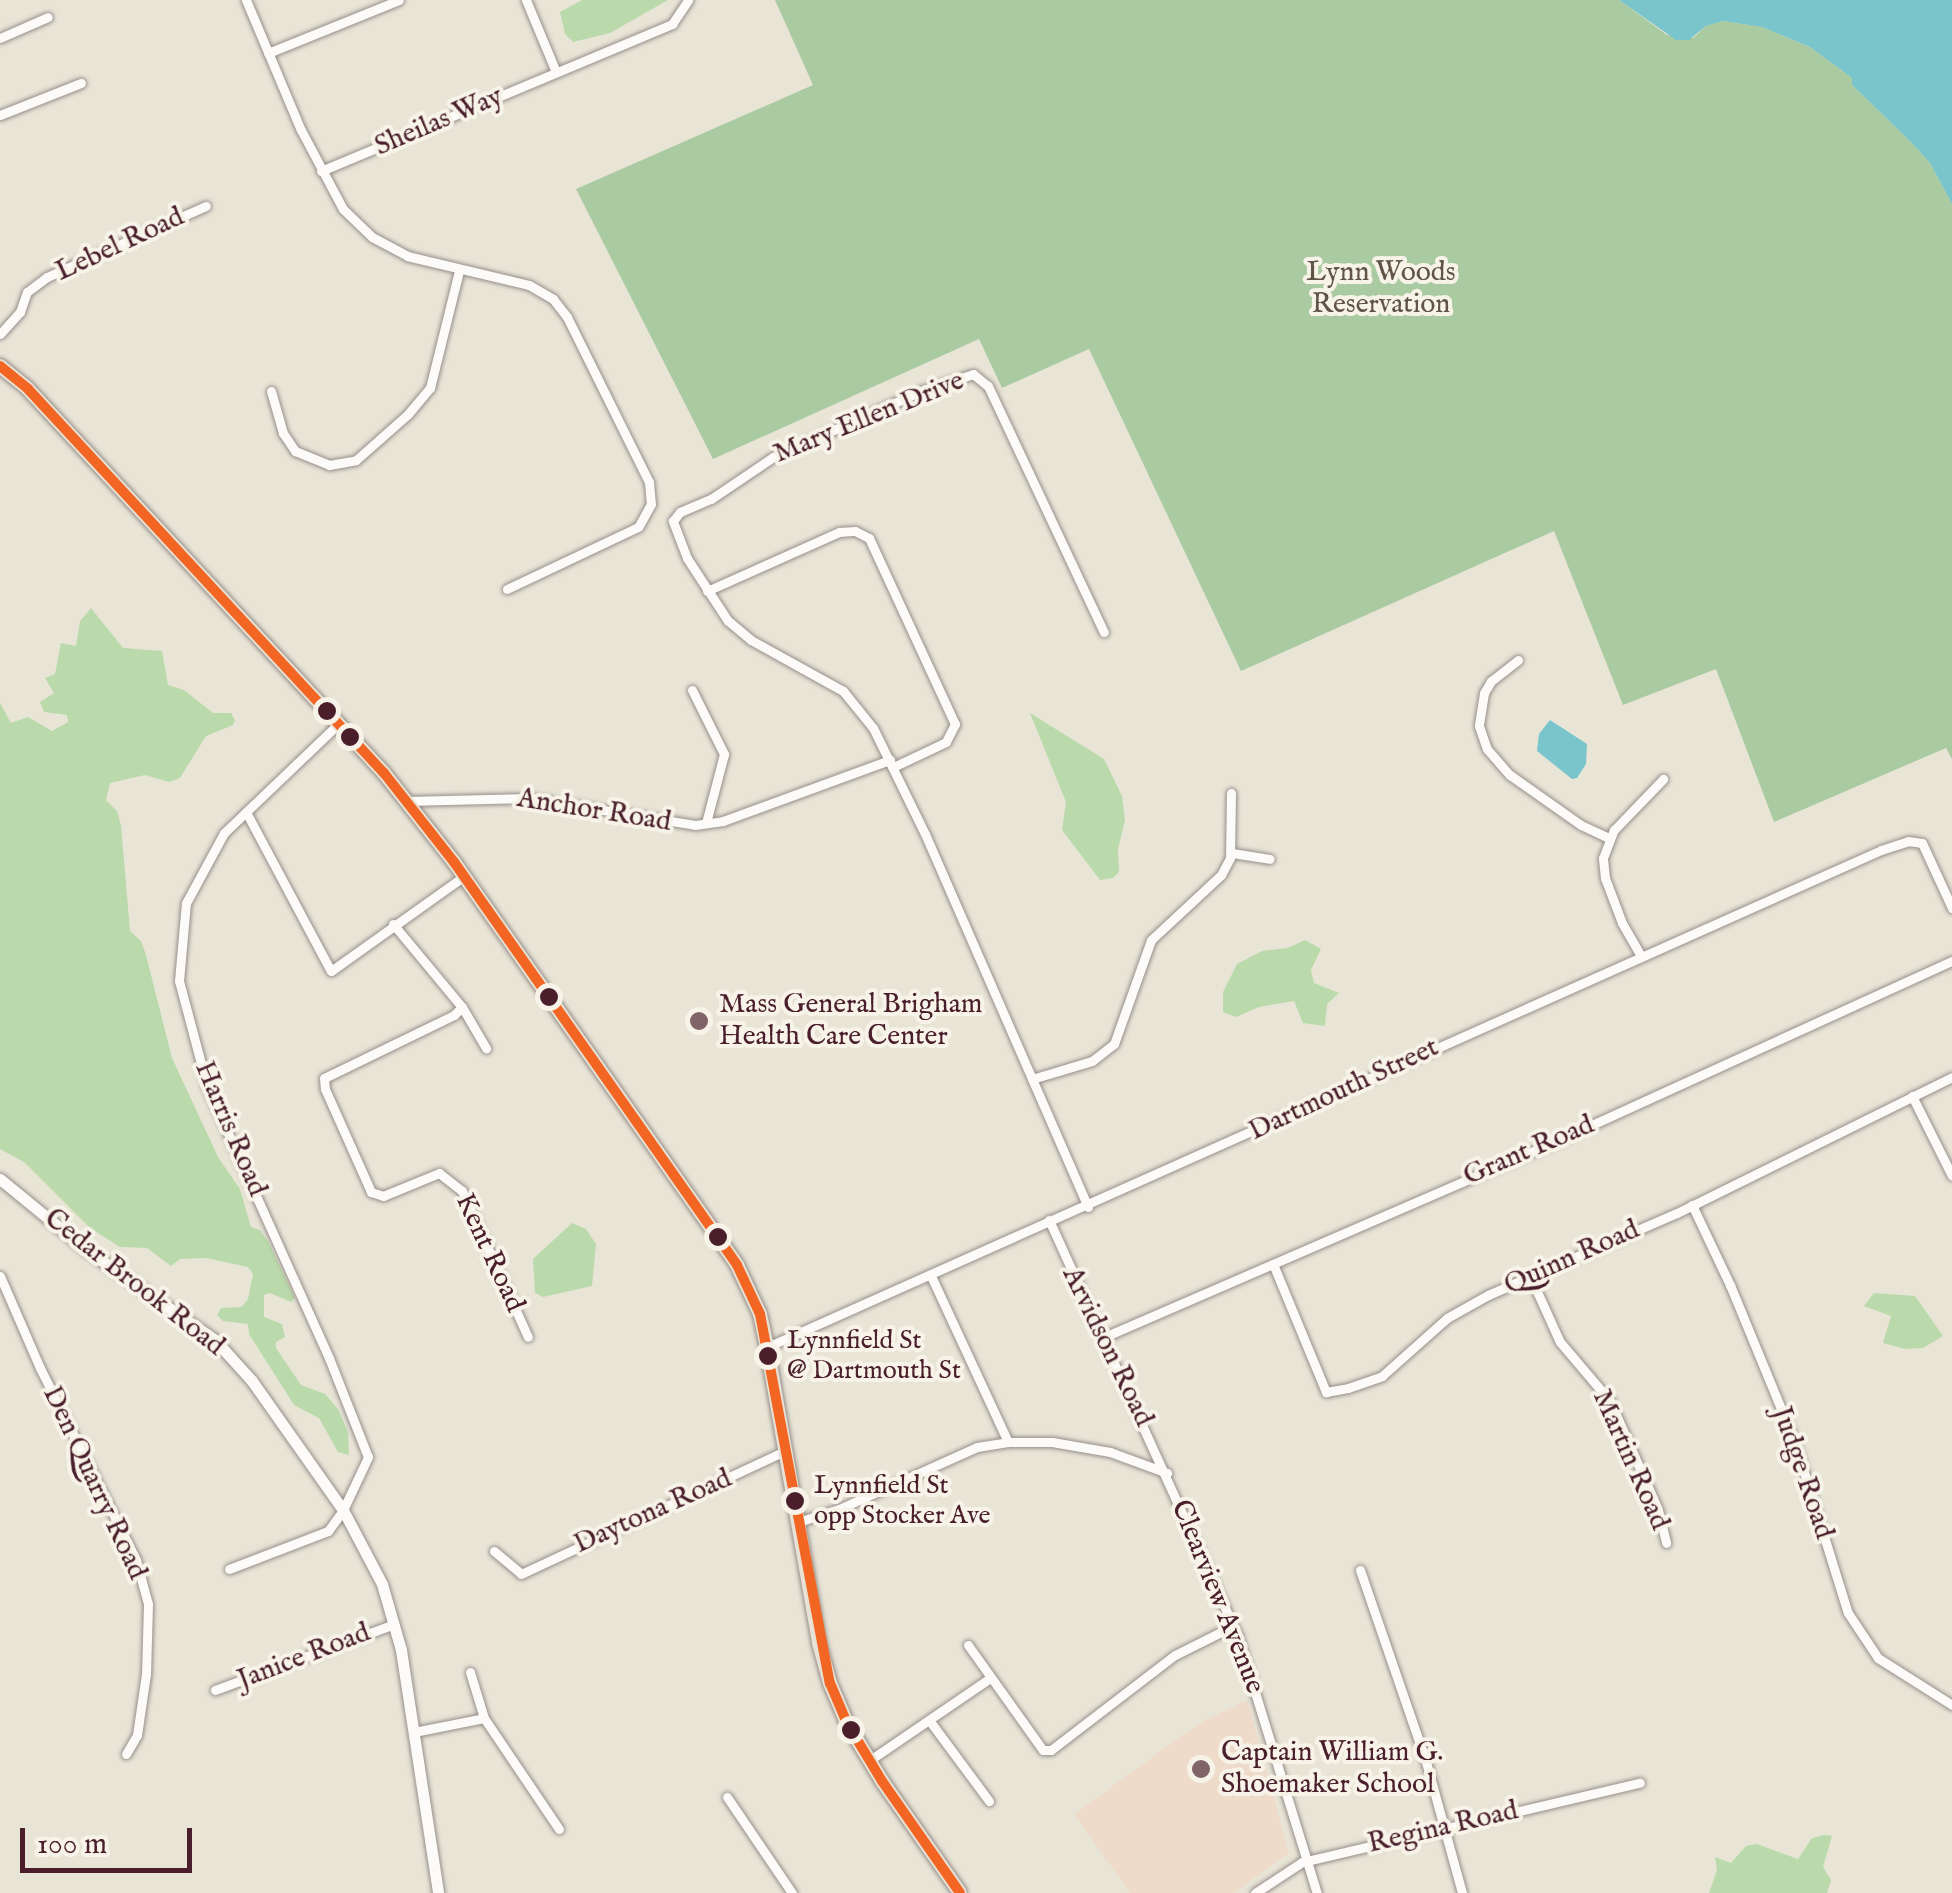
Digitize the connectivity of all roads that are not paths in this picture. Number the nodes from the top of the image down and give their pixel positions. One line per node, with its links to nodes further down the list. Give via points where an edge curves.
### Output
1 (246, 0): 7 (street)
2 (399, 0): 7 (street)
3 (526, 0): 8 (street)
4 (688, 0): 8 (street, Sheilas Way, via 672,24)
5 (48, 17): 6 (street)
6 (0, 38)
7 (268, 53): 11 (street)
8 (556, 72): 11 (street, Sheilas Way)
9 (81, 84): 10 (street)
10 (0, 115)
11 (321, 171): 13 (street, via 344,209 372,237)
12 (206, 206): 14 (street, Lebel Road, via 47,277 28,292)
13 (460, 272): 16 (street, via 430,388 356,460 329,466 295,450); 17 (street, via 538,288 562,308 652,496 647,516 623,538)
14 (0, 334)
15 (0, 366): 22 (main road)
16 (271, 391)
17 (508, 590)
18 (706, 591): 19 (street, Mary Ellen Drive, via 673,522 680,512 712,499 773,457 973,374 988,386); 23 (street, via 738,630 843,691); 23 (street, Anchor Road, via 840,532 870,538 956,724 946,742)
19 (1104, 632)
20 (1518, 660): 29 (street, via 1484,694 1479,726 1487,749 1510,776)
21 (692, 690): 28 (street, via 724,754)
22 (340, 723): 26 (main road); 27 (street, Harris Road)
23 (892, 763): 28 (street, Anchor Road); 40 (street)
24 (1663, 779): 29 (street)
25 (1231, 793): 30 (street)
26 (406, 801): 28 (street, Anchor Road, via 530,798); 32 (main road)
27 (246, 812): 34 (street, via 331,971); 57 (street, Harris Road, via 224,833 186,902 180,981 207,1086 365,1442 366,1465)
28 (706, 824)
29 (1608, 838): 35 (street, via 1605,878)
30 (1232, 853): 31 (street); 40 (street, via 1220,874 1154,936 1109,1049 1084,1065)
31 (1270, 859)
32 (464, 876): 34 (street); 53 (main road, via 737,1265)
33 (1952, 908): 35 (street, Dartmouth Street, via 1922,843 1908,841)
34 (394, 924): 37 (street)
35 (1642, 956): 45 (street, Dartmouth Street)
36 (1952, 961): 47 (street, Grant Road)
37 (462, 1007): 38 (street); 51 (street, Kent Road, via 324,1078 325,1089 371,1192 383,1196 439,1173 462,1191)
38 (486, 1048)
39 (1952, 1077): 41 (street, Quinn Road)
40 (1032, 1079): 45 (street)
41 (1912, 1096): 42 (street); 44 (street, Quinn Road)
42 (1952, 1176)
43 (0, 1179): 57 (street, Cedar Brook Road, via 214,1340 252,1381)
44 (1692, 1206): 50 (street, Quinn Road); 69 (street, Judge Road, via 1794,1440 1848,1612 1878,1658)
45 (1088, 1207): 46 (street, Dartmouth Street)
46 (1049, 1220): 49 (street, Dartmouth Street); 52 (street, Arvidson Road)
47 (1273, 1264): 50 (street, Quinn Road, via 1326,1392 1382,1376 1447,1318); 52 (street, Grant Road)
48 (0, 1276): 73 (street, Den Quarry Road, via 136,1560 148,1604 144,1690 137,1735)
49 (931, 1276): 53 (street, Dartmouth Street); 54 (street)
50 (1530, 1276): 59 (street, Martin Road, via 1560,1342 1610,1401)
51 (528, 1336)
52 (1104, 1337): 56 (street, Arvidson Road)
53 (768, 1347): 55 (main road)
54 (1008, 1442): 56 (street, via 1110,1452); 58 (street, via 977,1447)
55 (785, 1450): 58 (main road); 60 (street, Daytona Road, via 521,1574)
56 (1167, 1473): 64 (street, Clearview Avenue)
57 (344, 1510): 61 (street, via 328,1532); 63 (street, Cedar Brook Road, via 382,1584)
58 (798, 1522): 74 (main road, via 830,1683)
59 (1666, 1543)
60 (494, 1551)
61 (228, 1568)
62 (1360, 1570): 78 (street)
63 (394, 1624): 68 (street, Janice Road); 72 (street, Cedar Brook Road)
64 (1233, 1626): 67 (street, via 1176,1654 1051,1750 1043,1750); 80 (street, Clearview Avenue)
65 (968, 1645): 67 (street)
66 (470, 1672): 70 (street)
67 (990, 1678): 71 (street)
68 (215, 1690)
69 (1952, 1705)
70 (484, 1718): 72 (street); 79 (street)
71 (929, 1720): 74 (street); 77 (street)
72 (414, 1732): 81 (street, Cedar Brook Road)
73 (126, 1754)
74 (870, 1760): 83 (main road)
75 (1640, 1783): 78 (street, Regina Road)
76 (728, 1798): 82 (street)
77 (989, 1801)
78 (1445, 1827): 80 (street, Regina Road); 86 (street)
79 (559, 1829)
80 (1308, 1861): 84 (street, Regina Road); 85 (street, Clearview Avenue)
81 (438, 1893)
82 (792, 1893)
83 (960, 1893)
84 (1255, 1893)
85 (1317, 1893)
86 (1462, 1893)

